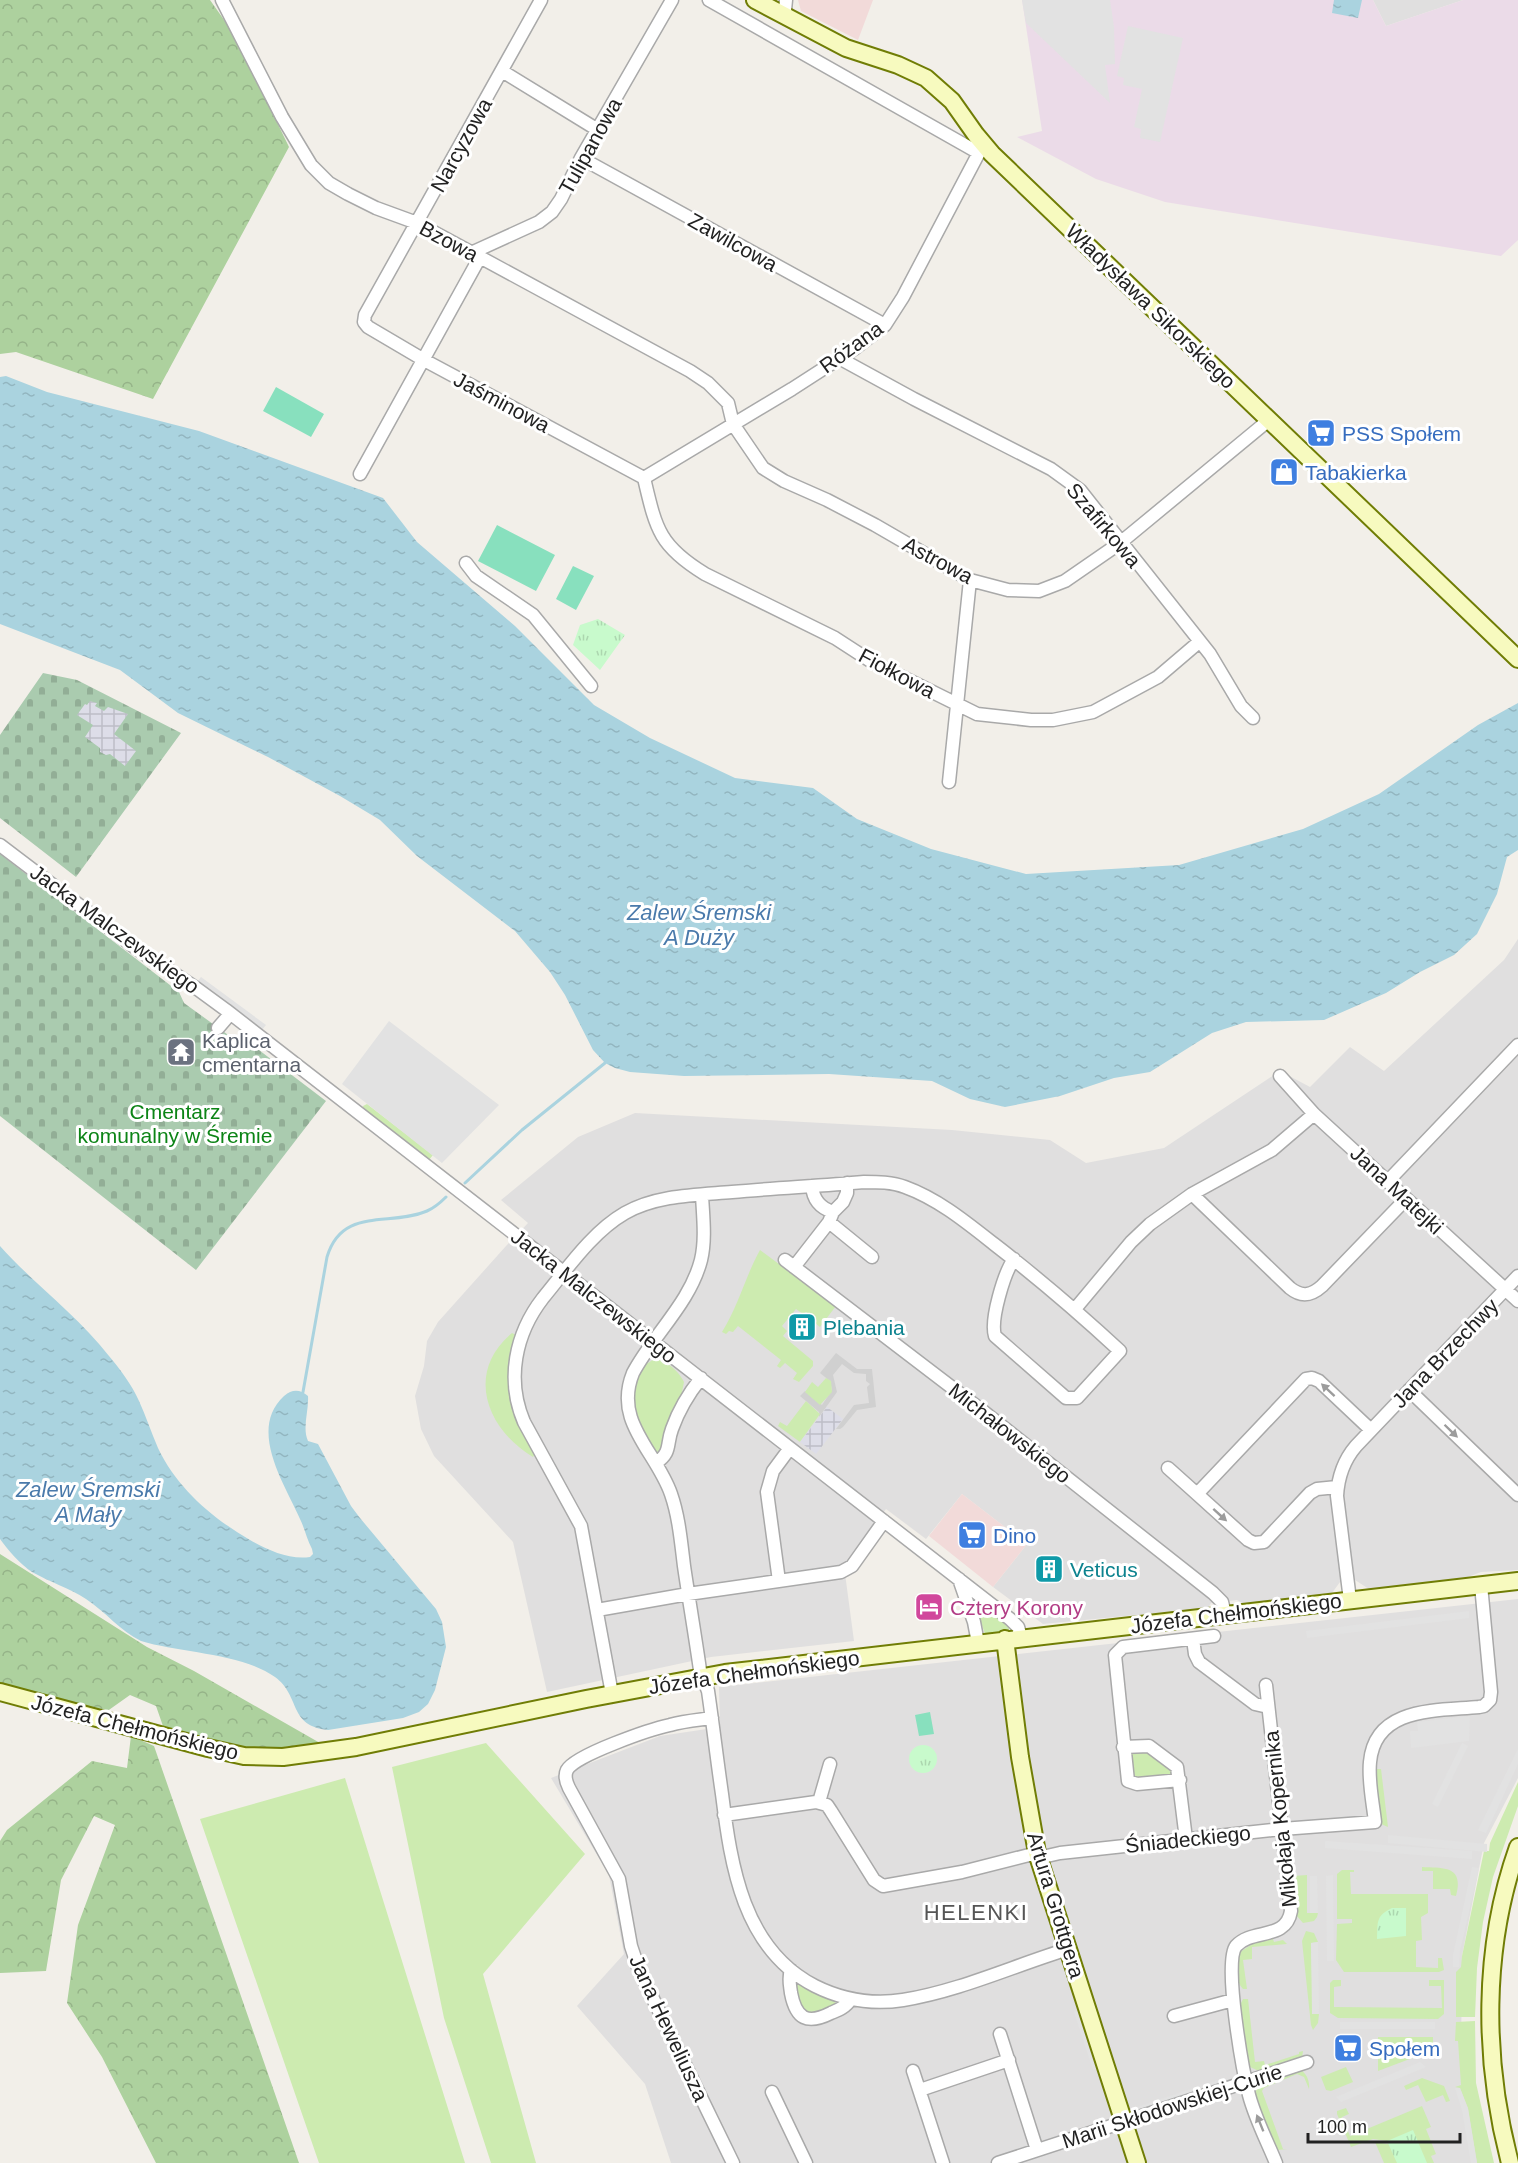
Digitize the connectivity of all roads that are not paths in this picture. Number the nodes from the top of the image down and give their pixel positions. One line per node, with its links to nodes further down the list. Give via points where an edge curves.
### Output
1 (222, 0): 11 (street, Bzowa, via 311,165 329,183 348,194)
2 (541, 0): 7 (street, Narcyzowa)
3 (672, 0): 8 (street, Tulipanowa)
4 (709, 0): 9 (street, Władysława Sikorskiego)
5 (755, 0): 6 (street, Władysława Sikorskiego)
6 (784, 7): 9 (street, Władysława Sikorskiego, via 846,48 926,78 952,101)
7 (502, 71): 8 (street); 11 (street, Narcyzowa)
8 (598, 130): 10 (street, Tulipanowa)
9 (981, 149): 14 (street, Różana); 17 (street, Władysława Sikorskiego)
10 (581, 158): 12 (street, Tulipanowa, via 552,212); 14 (street, Zawilcowa)
11 (417, 223): 12 (street, Bzowa); 13 (street, Narcyzowa)
12 (476, 255): 16 (street); 18 (street, Bzowa, via 690,371 728,403)
13 (364, 322): 16 (street, Jaśminowa)
14 (885, 325): 15 (street, Różana)
15 (839, 358): 18 (street, Różana); 21 (street, Szafirkowa, via 1052,469 1080,490)
16 (424, 360): 19 (street); 20 (street, Jaśminowa)
17 (1269, 420): 21 (street, Astrowa); 25 (street, Władysława Sikorskiego)
18 (733, 424): 20 (street, Różana); 23 (street, Astrowa, via 763,468 875,525)
19 (360, 474)
20 (644, 478): 27 (street, Fiołkowa, via 653,519 670,548 686,562)
21 (1120, 543): 23 (street, Astrowa, via 1065,581 1040,591 1008,590); 24 (street, Szafirkowa)
22 (466, 563): 26 (street, via 476,576 533,615)
23 (970, 580): 27 (street)
24 (1199, 642): 27 (street, Fiołkowa, via 1158,677 1094,712 1031,720 977,714); 28 (street, Szafirkowa)
25 (1518, 659)
26 (591, 686)
27 (957, 704): 29 (street)
28 (1253, 718)
29 (949, 782)
30 (0, 845): 31 (street, Jacka Malczewskiego)
31 (230, 1014): 32 (street); 45 (street, Jacka Malczewskiego)
32 (218, 1028)
33 (1518, 1045): 36 (street)
34 (1280, 1076): 35 (street, Jana Matejki)
35 (1314, 1114): 36 (street, Jana Matejki); 39 (street, via 1272,1150)
36 (1388, 1181): 41 (street, Jana Matejki)
37 (847, 1183): 38 (street); 42 (street, via 845,1197); 44 (street, via 903,1186 950,1211)
38 (812, 1186): 40 (street); 42 (street, via 813,1195)
39 (1192, 1194): 41 (street, via 1290,1288 1303,1294 1322,1286); 49 (street, via 1131,1242)
40 (702, 1195): 45 (street, via 656,1202 624,1214 598,1235); 50 (street, via 699,1267)
41 (1406, 1199): 47 (street, Jana Matejki)
42 (831, 1217): 43 (street); 68 (street, Michałowskiego, via 790,1264 1213,1593 1222,1602)
43 (872, 1257)
44 (1014, 1259): 49 (street); 49 (street, via 1004,1279 993,1333 1073,1400 1120,1350)
45 (564, 1273): 50 (street, Jacka Malczewskiego); 67 (street, via 523,1331 516,1356 515,1387 524,1422 581,1526)
46 (1518, 1276): 47 (street, Jana Brzechwy)
47 (1505, 1290): 48 (street, Jana Matejki); 52 (street, Jana Brzechwy)
48 (1518, 1301)
49 (1075, 1309)
50 (654, 1343): 51 (street, Jacka Malczewskiego); 55 (street, via 633,1373 627,1402 631,1423)
51 (701, 1378): 54 (street, Jacka Malczewskiego); 55 (street, via 674,1424 667,1454)
52 (1409, 1390): 53 (street, Jana Brzechwy); 59 (street, one-way to 59)
53 (1371, 1430): 57 (street, Jana Brzechwy, via 1345,1461); 58 (street, one-way to 58, via 1319,1381 1306,1379)
54 (790, 1448): 60 (street, Jacka Malczewskiego); 62 (street, via 773,1471 767,1492)
55 (656, 1463): 65 (street, via 675,1506)
56 (1168, 1468): 58 (street)
57 (1337, 1487): 58 (street, one-way to 57, via 1254,1543 1264,1542 1313,1490); 66 (street, Jana Brzechwy)
58 (1197, 1494)
59 (1518, 1496)
60 (884, 1521): 61 (street, Jacka Malczewskiego); 62 (street, via 849,1569)
61 (958, 1578): 70 (street, Jacka Malczewskiego, via 1014,1622 1018,1627); 72 (street)
62 (778, 1581): 65 (street)
63 (1518, 1581): 64 (street, Józefa Chełmońskiego)
64 (1480, 1585): 66 (street, Józefa Chełmońskiego); 84 (street, Śniadeckiego, via 1490,1700 1479,1707 1408,1714 1386,1728 1376,1742 1370,1762 1375,1822)
65 (688, 1594): 67 (street); 73 (street)
66 (1350, 1600): 68 (street, Józefa Chełmońskiego)
67 (597, 1610): 76 (street)
68 (1225, 1614): 70 (street, Józefa Chełmońskiego)
69 (1214, 1636): 71 (street)
70 (1013, 1638): 72 (street, Józefa Chełmońskiego); 87 (street, Artura Grottgera, via 1022,1766)
71 (1193, 1639): 77 (street, via 1199,1662 1255,1704); 79 (street, via 1127,1646 1116,1652)
72 (978, 1643): 73 (street, Józefa Chełmońskiego)
73 (703, 1676): 76 (street, Józefa Chełmońskiego); 78 (street)
74 (1266, 1685): 77 (street, Mikołaja Kopernika)
75 (0, 1692): 76 (street, Józefa Chełmońskiego, via 208,1748 269,1757 356,1747)
76 (612, 1694)
77 (1268, 1707): 84 (street, Mikołaja Kopernika)
78 (712, 1718): 83 (street); 102 (street, Jana Heweliusza, via 667,1725 618,1743 576,1762 568,1769 566,1778 617,1873 639,1970)
79 (1123, 1747): 81 (street, via 1152,1748 1176,1764); 81 (street, via 1127,1778 1132,1784)
80 (830, 1764): 82 (street)
81 (1180, 1780): 85 (street)
82 (819, 1802): 83 (street); 87 (street, Śniadeckiego, via 827,1805 874,1880 883,1886)
83 (724, 1815): 89 (street, via 746,1908 769,1947)
84 (1282, 1829): 85 (street, Śniadeckiego); 91 (street, Mikołaja Kopernika, via 1290,1916 1279,1929 1244,1940 1235,1947 1231,1962)
85 (1186, 1839): 87 (street, Śniadeckiego)
86 (1518, 1847): 108 (street, via 1497,1927 1490,2012 1494,2089)
87 (1037, 1856): 88 (street, Artura Grottgera)
88 (1068, 1949): 90 (street, via 914,1998); 100 (street, Artura Grottgera)
89 (791, 1970): 90 (street); 90 (street, via 794,2005 801,2016 820,2018)
90 (850, 2000)
91 (1233, 2000): 92 (street); 97 (street, Mikołaja Kopernika)
92 (1174, 2016)
93 (1000, 2034): 94 (street, Marii Skłodowskiej-Curie)
94 (1009, 2060): 98 (street); 101 (street, Marii Skłodowskiej-Curie)
95 (1307, 2062): 97 (street, Marii Skłodowskiej-Curie)
96 (913, 2071): 98 (street)
97 (1246, 2082): 100 (street, Marii Skłodowskiej-Curie); 107 (street, Mikołaja Kopernika, one-way to 97)
98 (920, 2090): 104 (street)
99 (772, 2092): 103 (street)
100 (1124, 2123): 101 (street, Marii Skłodowskiej-Curie); 106 (street, Artura Grottgera)
101 (1037, 2150): 105 (street, Marii Skłodowskiej-Curie)
102 (733, 2163)
103 (806, 2163)
104 (943, 2163)
105 (998, 2163)
106 (1137, 2163)
107 (1276, 2163)
108 (1510, 2163)

